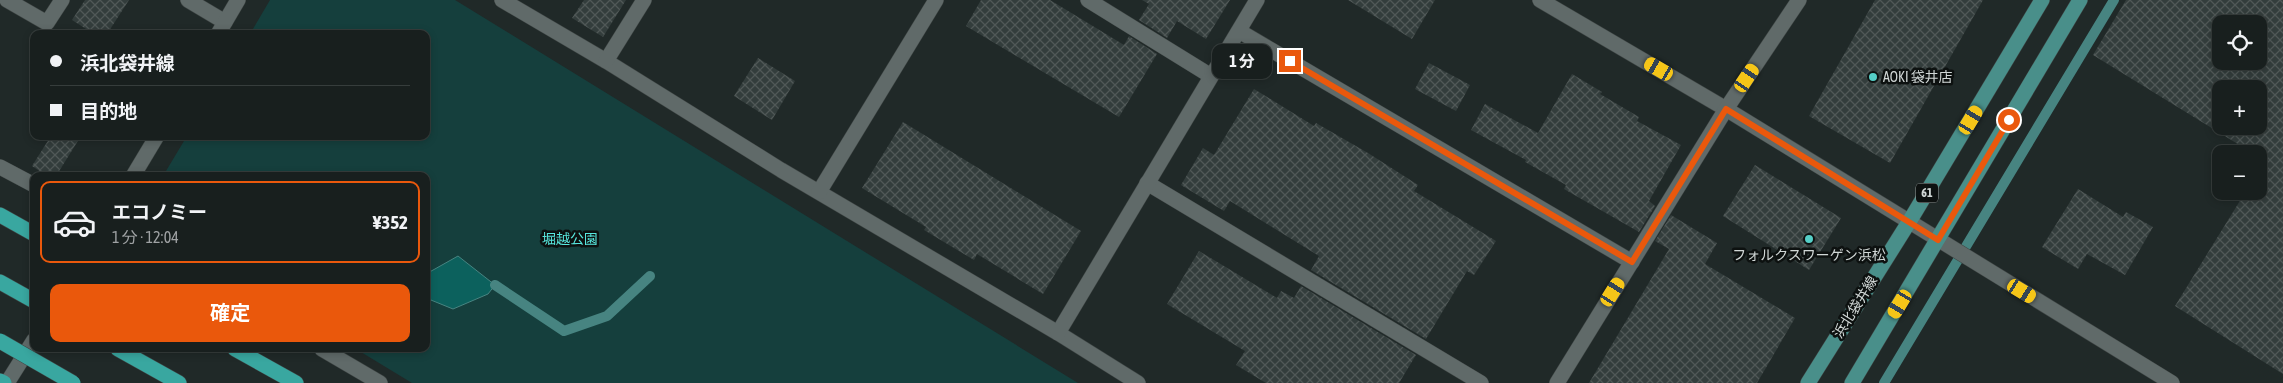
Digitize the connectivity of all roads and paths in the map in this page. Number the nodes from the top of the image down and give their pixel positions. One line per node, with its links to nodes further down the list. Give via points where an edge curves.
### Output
1 (7, 0): 2 (street, via 47,23)
2 (62, 0)
3 (188, 0): 14 (street)
4 (238, 0): 14 (street)
5 (502, 0): 16 (street)
6 (644, 0): 16 (street)
7 (936, 0): 24 (street)
8 (1088, 0): 17 (street)
9 (1257, 0): 15 (street)
10 (1540, 0): 18 (street)
11 (1799, 0): 18 (street)
12 (2042, 0): 26 (main road, 浜北袋井線 / 61)
13 (2080, 0): 28 (main road, 61)
14 (221, 28)
15 (1239, 31): 17 (street); 29 (street)
16 (606, 61): 24 (street)
17 (1211, 76): 23 (street)
18 (1726, 109): 26 (street); 29 (street)
19 (155, 140): 21 (street)
20 (0, 167): 22 (street)
21 (135, 172)
22 (30, 182)
23 (1147, 183): 32 (street); 45 (street)
24 (820, 192): 32 (street)
25 (0, 215): 27 (highway)
26 (1909, 222): 28 (street); 47 (main road, 浜北袋井線 / 61)
27 (30, 232)
28 (1938, 240): 48 (main road, 61); 49 (street)
29 (1632, 262): 46 (street)
30 (0, 282): 31 (highway)
31 (30, 299)
32 (1058, 333): 44 (street)
33 (0, 341): 40 (highway, bridge)
34 (30, 346): 39 (street)
35 (123, 352): 41 (highway)
36 (240, 352): 42 (highway)
37 (327, 352): 43 (street)
38 (0, 380): 39 (highway)
39 (6, 383)
40 (74, 383)
41 (179, 383)
42 (296, 383)
43 (380, 383)
44 (1138, 383)
45 (1480, 383)
46 (1557, 383)
47 (1808, 383)
48 (1852, 383)
49 (2172, 383)

